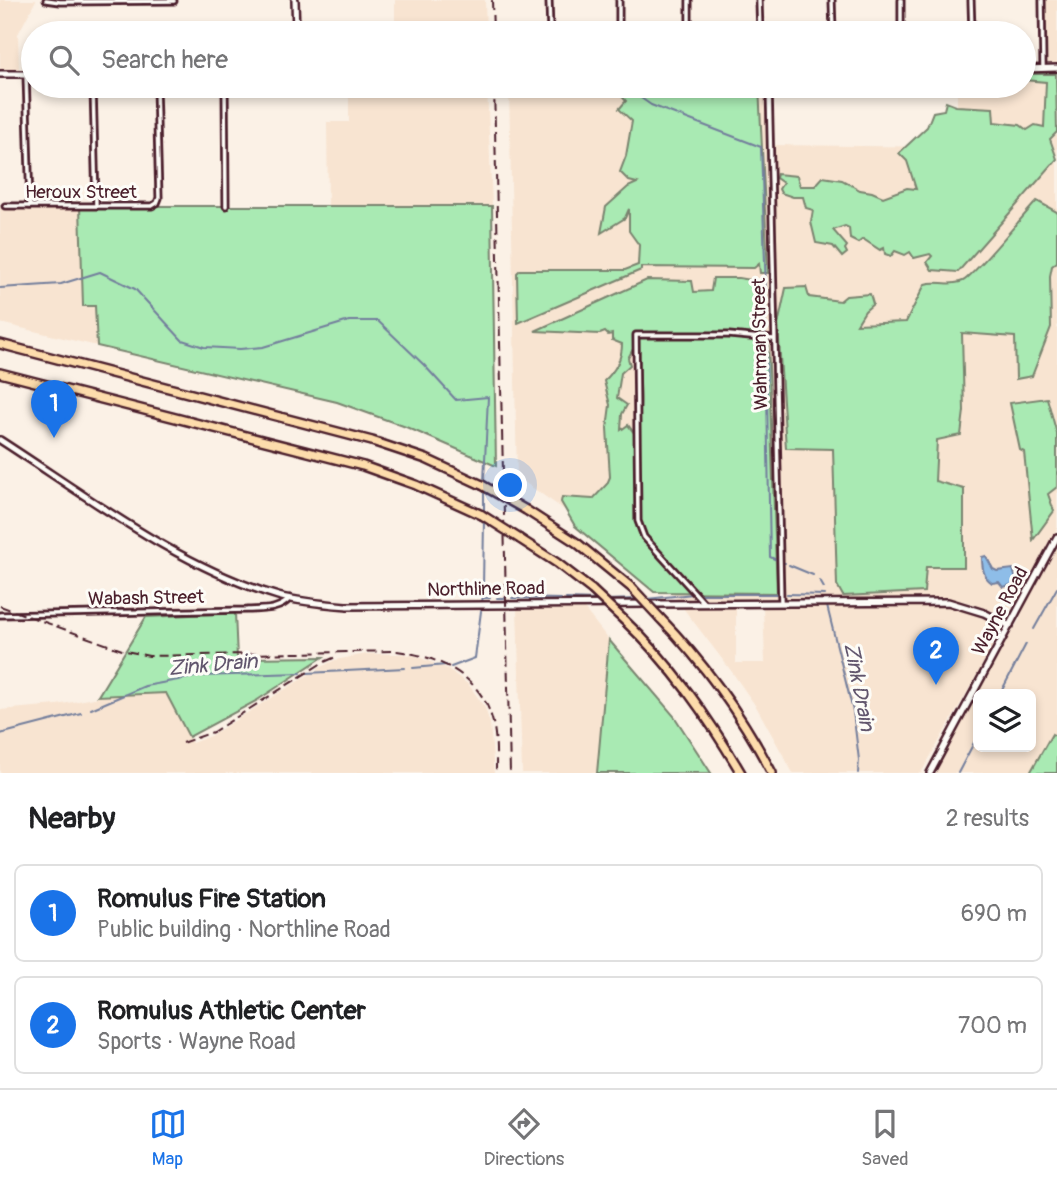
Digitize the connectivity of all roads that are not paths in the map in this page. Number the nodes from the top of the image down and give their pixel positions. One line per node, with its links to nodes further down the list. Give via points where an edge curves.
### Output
1 (46, 0): 11 (street)
2 (295, 0): 12 (street)
3 (549, 0): 13 (street)
4 (619, 0): 14 (street)
5 (689, 0): 15 (street)
6 (760, 0): 16 (street)
7 (832, 0): 17 (street)
8 (901, 0): 18 (street)
9 (971, 0): 19 (street)
10 (1042, 0): 21 (street)
11 (174, 1)
12 (296, 21)
13 (550, 21)
14 (619, 21)
15 (689, 21)
16 (761, 21)
17 (832, 21)
18 (901, 21)
19 (972, 21)
20 (1036, 68): 21 (street)
21 (1043, 68): 22 (street)
22 (1057, 68)
23 (0, 74): 24 (street)
24 (21, 74)
25 (30, 98): 32 (street)
26 (93, 98): 30 (street)
27 (156, 98): 30 (street, Heroux Street, via 157,203)
28 (225, 98): 33 (street)
29 (769, 98): 34 (street, Wahrman Street)
30 (96, 205): 32 (street, Heroux Street)
31 (5, 206): 32 (street, Heroux Street)
32 (30, 206)
33 (226, 206)
34 (773, 339): 40 (street, Wahrman Street); 41 (street, via 636,335 638,521 644,537)
35 (0, 344): 45 (highway, bridge, via 372,441 482,485 576,543 632,588 716,683)
36 (0, 373): 44 (highway, bridge, via 363,466 482,515 592,590 654,649 689,691)
37 (0, 440): 39 (street, Northline Road, via 186,559 236,582)
38 (1057, 537): 43 (street, Wayne Road)
39 (290, 598): 41 (street, Northline Road, via 347,606); 42 (street, Wabash Street, via 282,606 247,610)
40 (781, 602): 41 (street, Northline Road); 43 (street, Northline Road, via 948,602 984,612)
41 (704, 603)
42 (0, 615)
43 (1010, 626): 46 (street, Wayne Road)
44 (741, 773)
45 (772, 773)
46 (930, 773)

